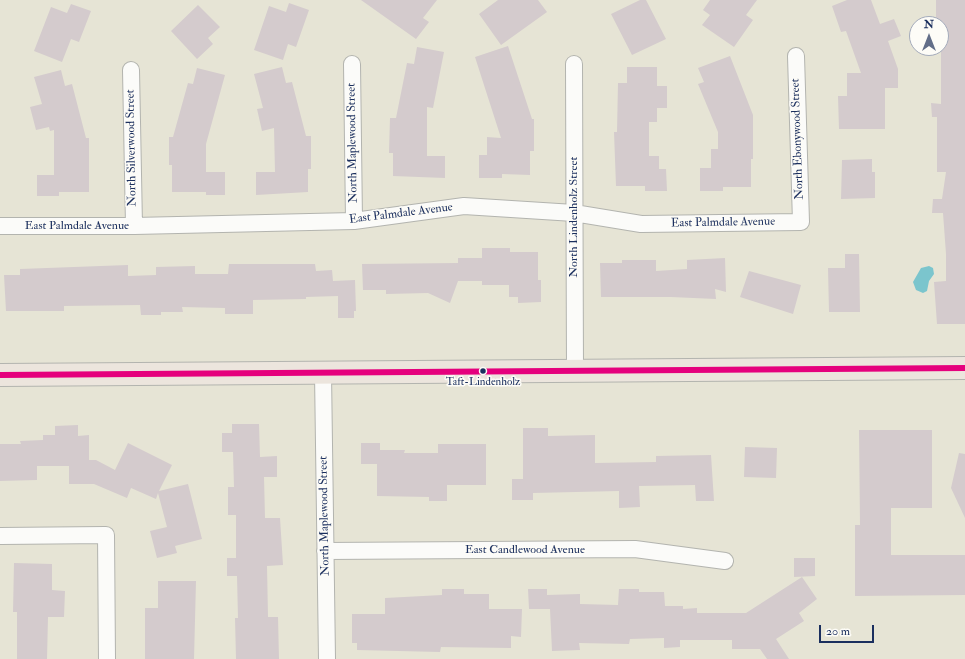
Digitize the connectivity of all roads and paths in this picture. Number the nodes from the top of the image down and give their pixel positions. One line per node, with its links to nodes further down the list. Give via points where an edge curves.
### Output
1 (796, 56): 7 (street, North Ebonywood Street)
2 (352, 64): 6 (street, North Maplewood Street)
3 (574, 64): 5 (street, North Lindenholz Street)
4 (131, 70): 9 (street, North Silverwood Street)
5 (574, 213): 6 (street, East Palmdale Avenue, via 464,206); 7 (street, East Palmdale Avenue, via 641,224); 11 (street, North Lindenholz Street)
6 (354, 221): 9 (street, East Palmdale Avenue)
7 (801, 222)
8 (0, 226): 9 (street, East Palmdale Avenue)
9 (134, 226)
10 (965, 368): 11 (main road)
11 (575, 371): 12 (main road)
12 (323, 373): 13 (main road); 15 (street, North Maplewood Street)
13 (0, 375)
14 (0, 536): 17 (street, via 106,535)
15 (325, 551): 16 (street, East Candlewood Avenue, via 634,549); 18 (street, North Maplewood Street)
16 (725, 561)
17 (107, 659)
18 (327, 659)

